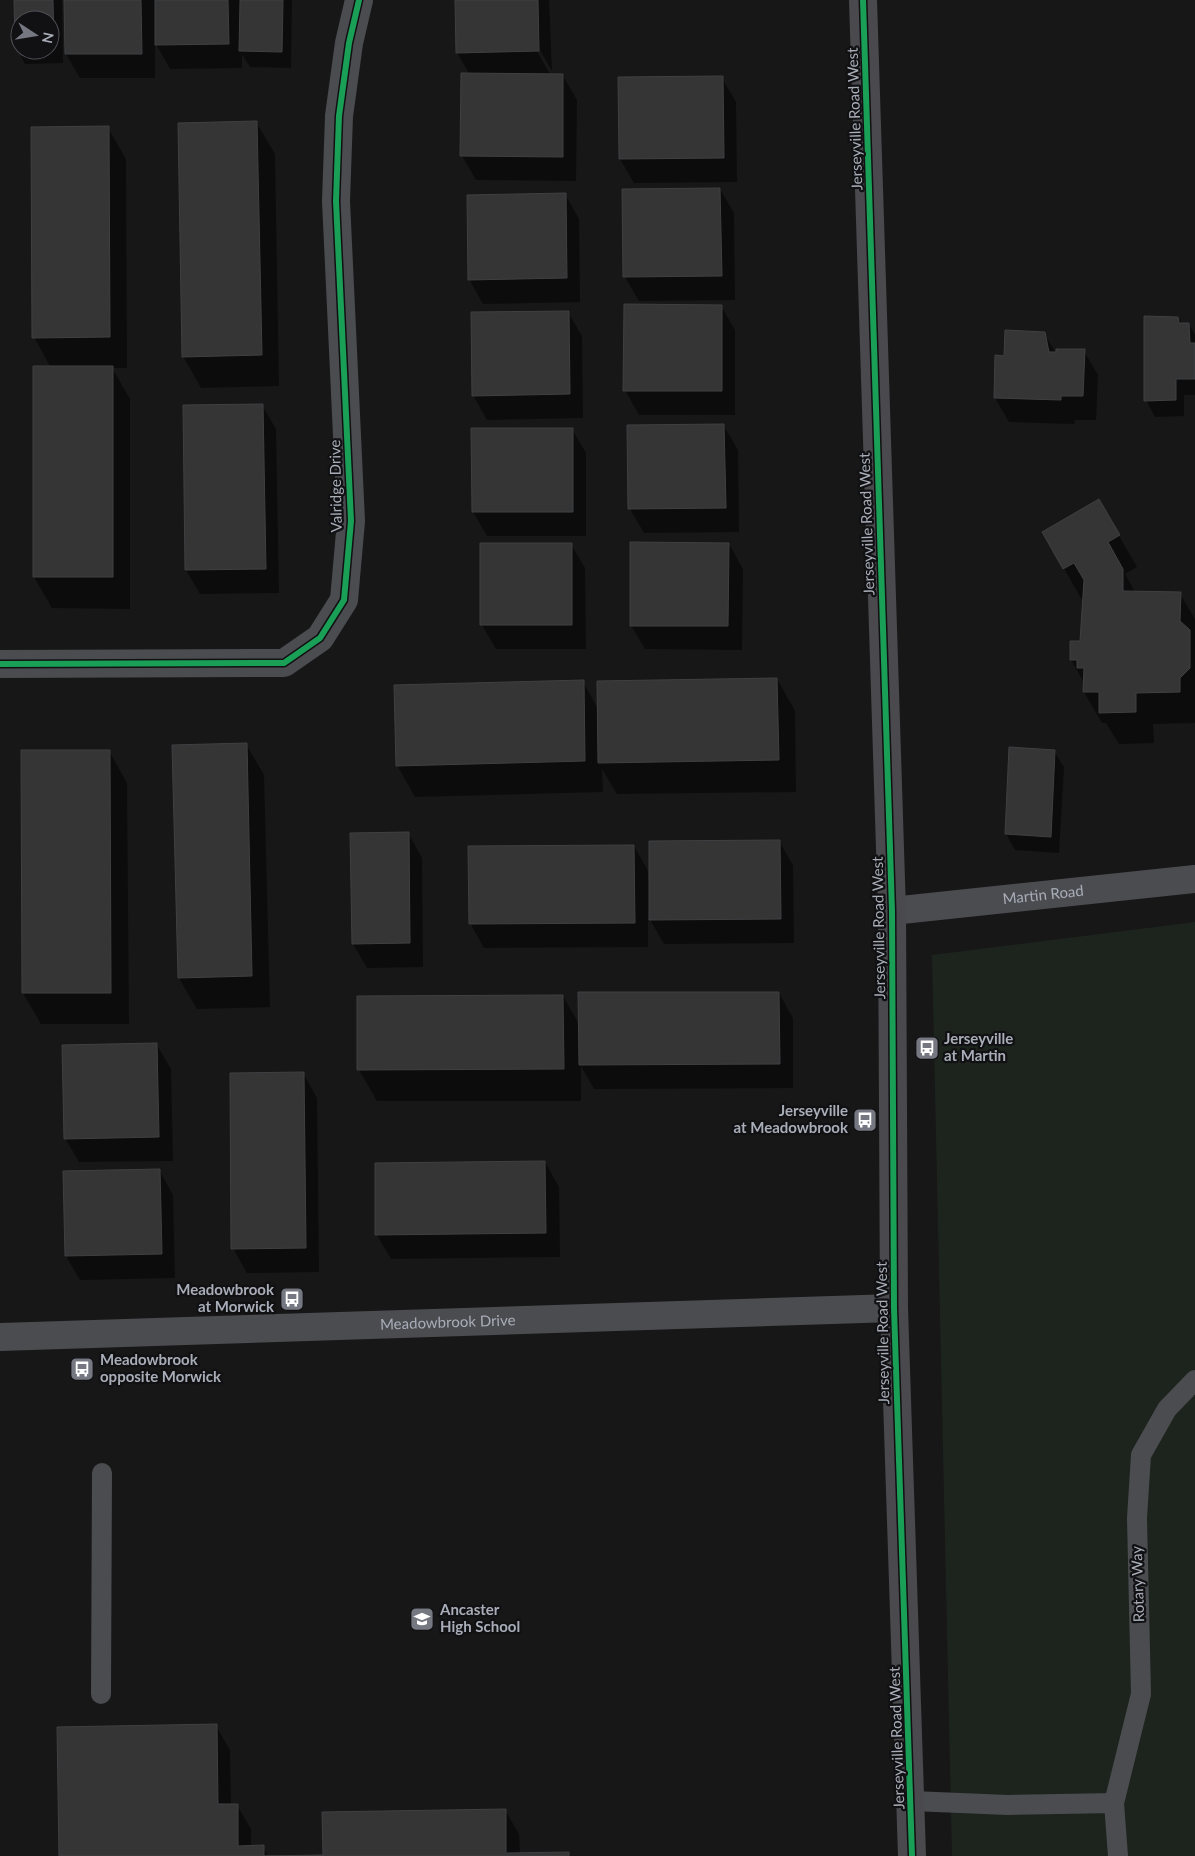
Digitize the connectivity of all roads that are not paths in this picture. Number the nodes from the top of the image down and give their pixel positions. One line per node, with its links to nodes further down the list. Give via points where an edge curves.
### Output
1 (359, 0): 3 (street, Valridge Drive, via 349,43 339,116 336,201 351,521 344,600 320,638 284,663)
2 (863, 0): 5 (main road, Jerseyville Road West)
3 (0, 664)
4 (1195, 879): 5 (street, Martin Road)
5 (892, 911): 6 (main road, Jerseyville Road West)
6 (894, 1308): 7 (street, Meadowbrook Drive); 11 (main road, Jerseyville Road West)
7 (0, 1337)
8 (1195, 1380): 12 (lane, Rotary Way, via 1167,1409 1142,1455 1136,1518 1142,1694)
9 (102, 1473): 10 (lane)
10 (101, 1694)
11 (912, 1801): 12 (lane, via 1008,1804); 13 (main road, Jerseyville Road West)
12 (1114, 1802): 14 (lane, Rotary Way)
13 (912, 1856)
14 (1118, 1856)

